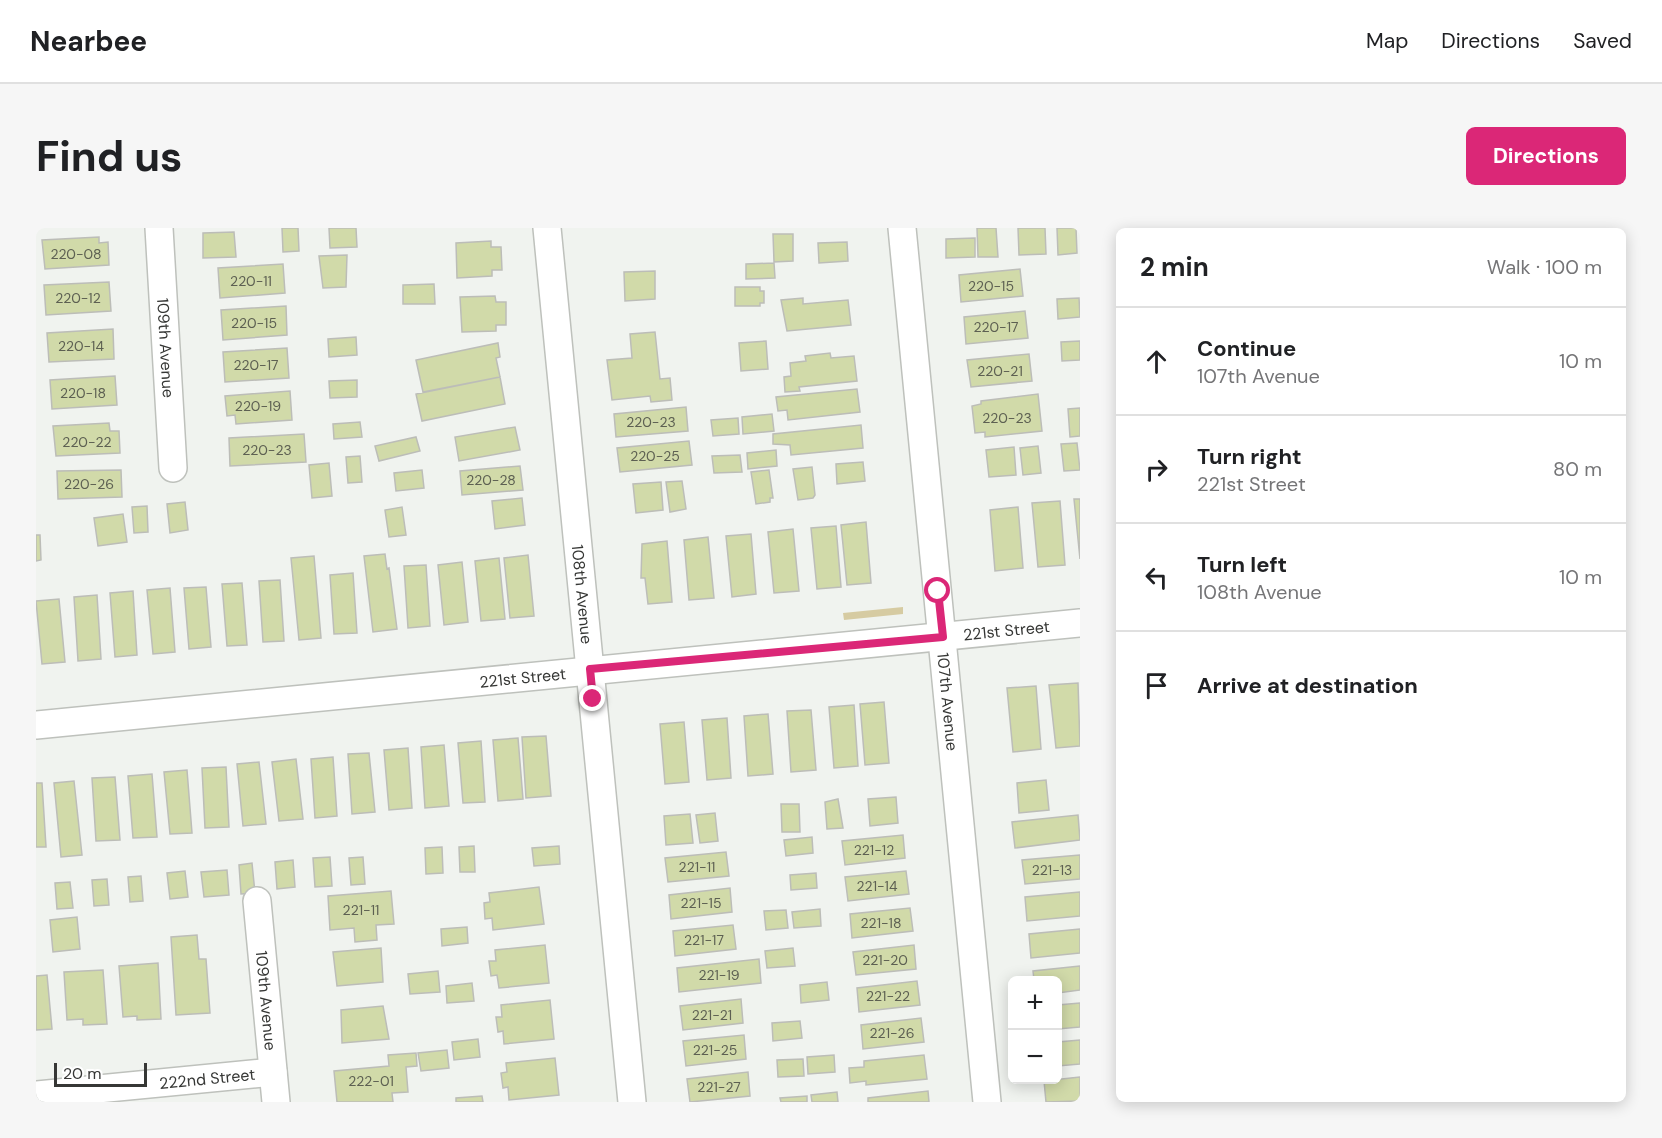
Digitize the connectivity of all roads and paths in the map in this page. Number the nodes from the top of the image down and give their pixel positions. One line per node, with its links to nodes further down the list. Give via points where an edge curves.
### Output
1 (159, 228): 4 (street, 109th Avenue)
2 (547, 228): 7 (street, 108th Avenue)
3 (902, 228): 6 (street, 107th Avenue)
4 (173, 468)
5 (1080, 623): 6 (street, 221st Street)
6 (943, 637): 7 (street, 221st Street); 14 (street, 107th Avenue)
7 (590, 669): 8 (street, 221st Street); 13 (street, 108th Avenue)
8 (36, 725)
9 (257, 901): 10 (street, 109th Avenue)
10 (273, 1072): 11 (street, 222nd Street); 12 (street, 109th Avenue)
11 (36, 1095)
12 (276, 1102)
13 (632, 1102)
14 (987, 1102)

